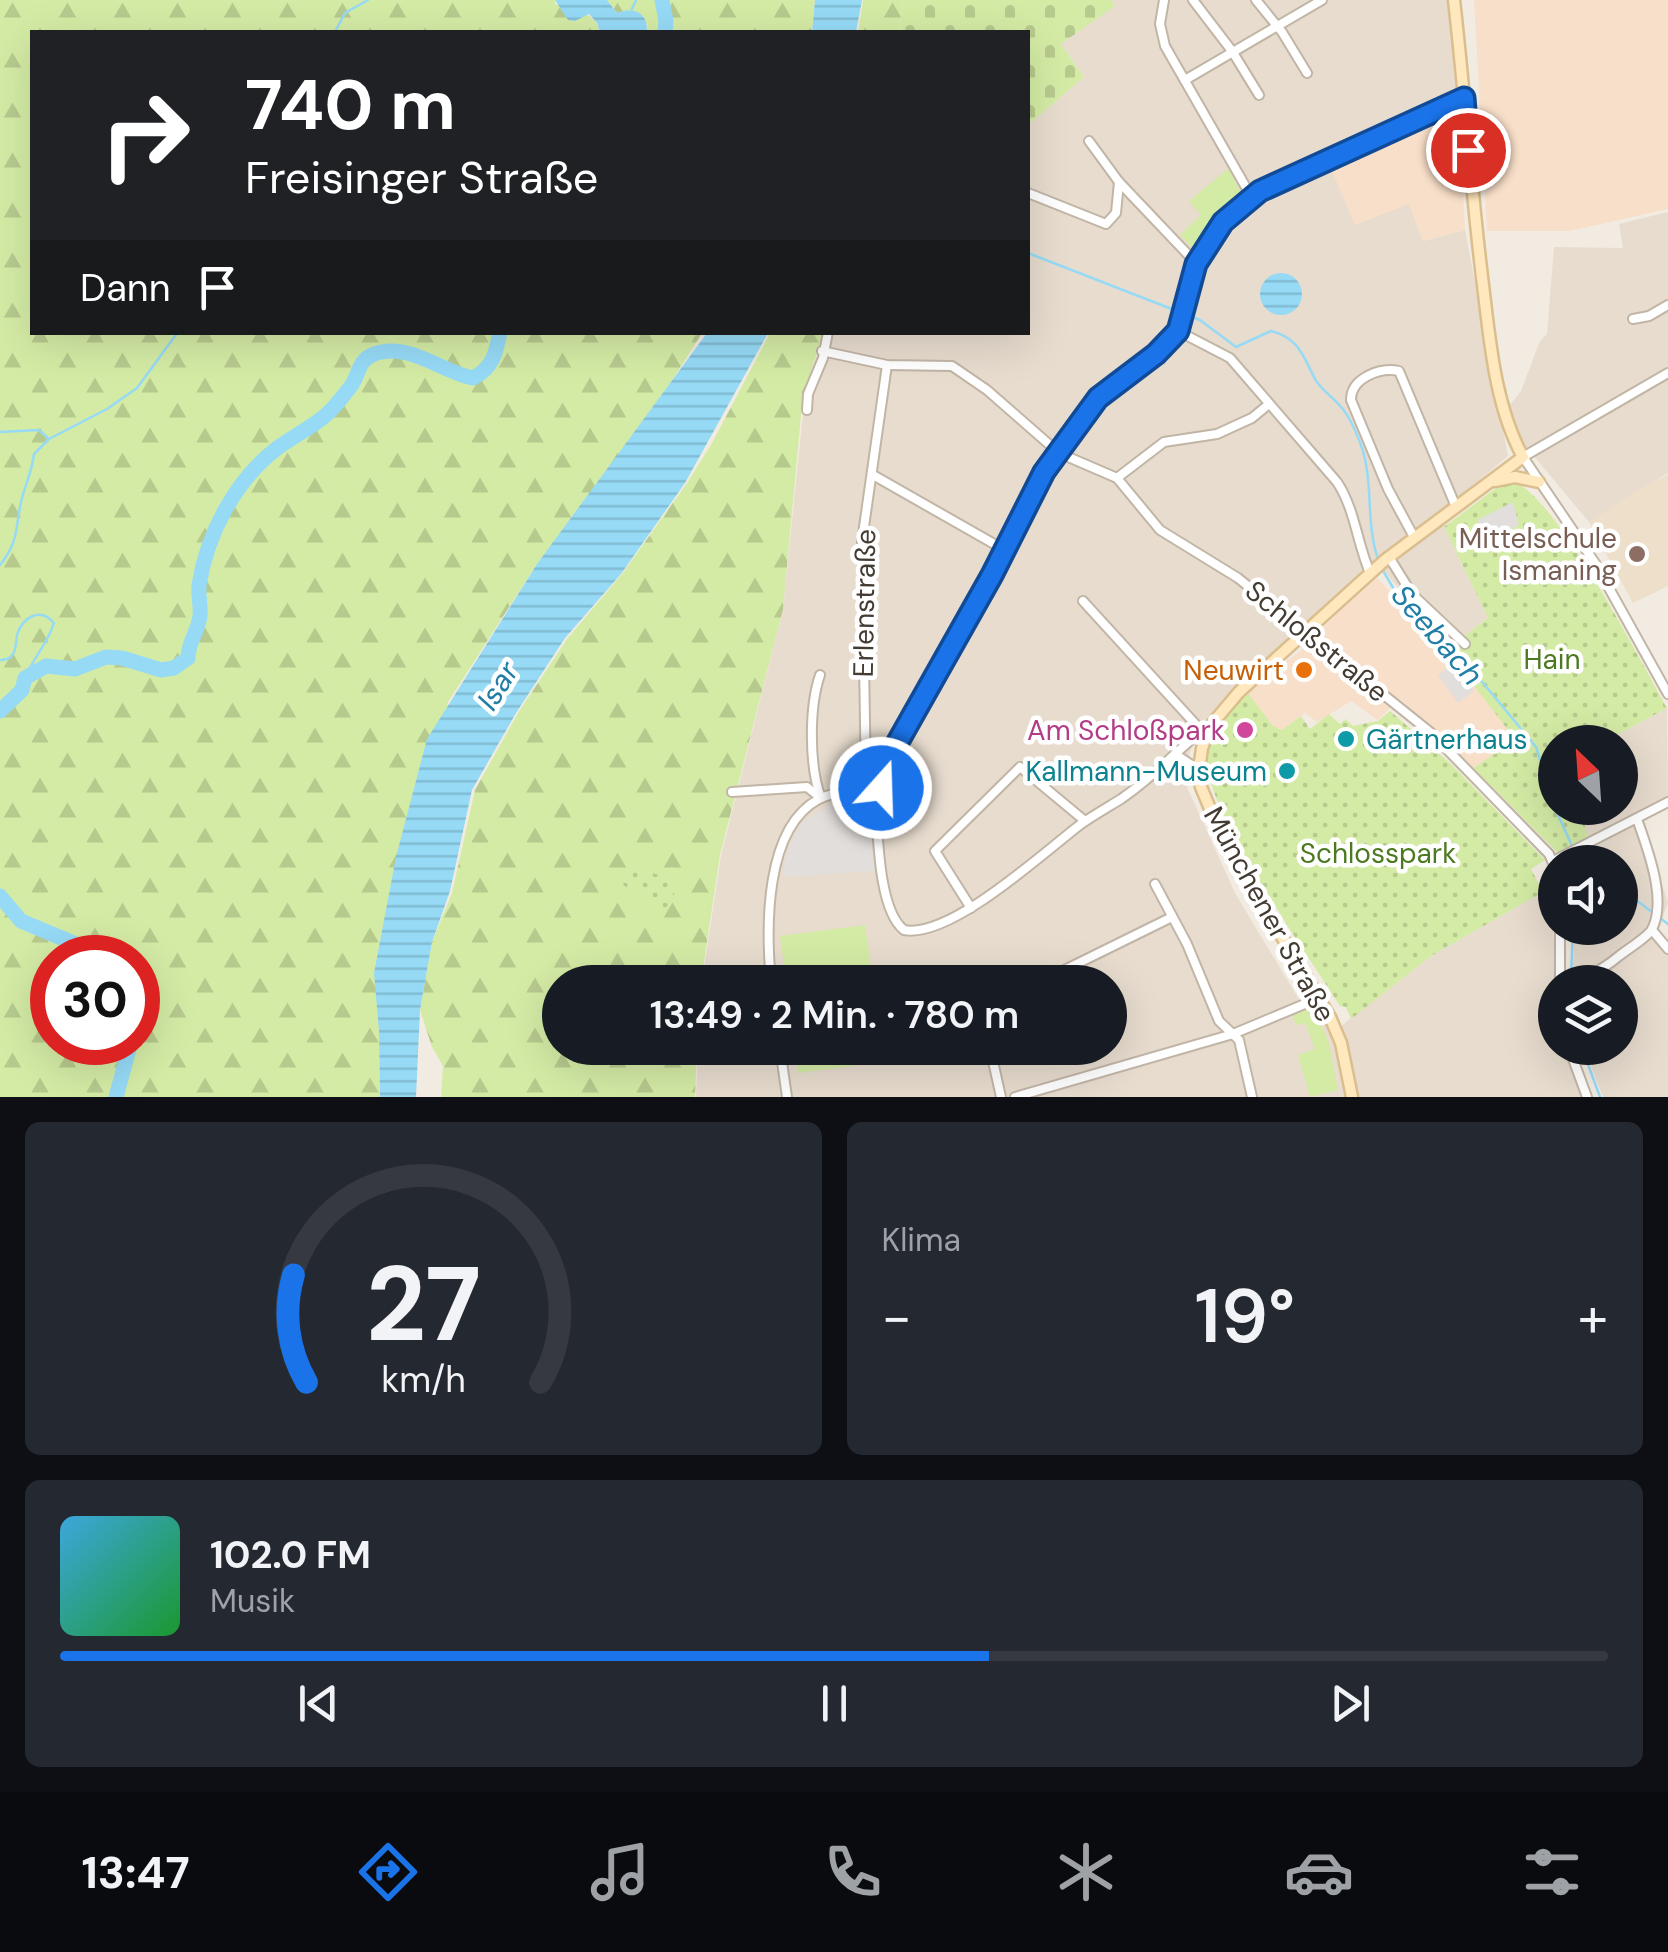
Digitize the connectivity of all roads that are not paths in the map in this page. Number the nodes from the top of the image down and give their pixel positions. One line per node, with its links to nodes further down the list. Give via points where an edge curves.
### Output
1 (1164, 0): 9 (street, via 1162,35)
2 (1193, 0): 7 (street)
3 (1256, 0): 6 (street)
4 (1322, 0): 6 (street)
5 (1454, 0): 11 (main road)
6 (1276, 27): 7 (street); 8 (street)
7 (1232, 51): 9 (street); 10 (street)
8 (1307, 74)
9 (1185, 80): 15 (street)
10 (1259, 96)
11 (1464, 98): 15 (street); 27 (main road, via 1493,359)
12 (1089, 141): 13 (street)
13 (1119, 182): 14 (street, via 1116,214 1106,224); 16 (street)
14 (1030, 194)
15 (1251, 196): 16 (street, via 1223,222)
16 (1196, 264): 19 (street)
17 (1668, 306): 18 (street)
18 (1633, 318)
19 (1178, 331): 24 (street, via 1230,358); 26 (street, via 1098,398)
20 (827, 335): 21 (street)
21 (822, 351): 22 (street, Schloßstraße); 25 (street)
22 (887, 365): 26 (street, Schloßstraße, via 952,366); 28 (street, Erlenstraße)
23 (1668, 373): 27 (street)
24 (1269, 404): 29 (street, via 1217,434 1164,442); 35 (street, via 1348,498 1360,552)
25 (806, 410)
26 (1059, 453): 29 (street, Schloßstraße); 34 (street)
27 (1523, 457): 30 (main road, Münchener Straße); 31 (street)
28 (873, 475): 34 (street); 46 (street, Erlenstraße, via 862,541)
29 (1116, 478): 37 (street, Schloßstraße, via 1160,530 1238,578)
30 (1490, 482): 31 (main road); 32 (main road, Münchener Straße)
31 (1539, 482): 40 (street, via 1595,563)
32 (1456, 507): 33 (main road, Münchener Straße); 33 (street, via 1399,371 1356,383 1351,400)
33 (1414, 538): 35 (main road, Münchener Straße)
34 (1003, 549): 45 (street)
35 (1380, 565): 37 (main road, Münchener Straße); 38 (street)
36 (1083, 601): 42 (street)
37 (1306, 633): 41 (main road, Münchener Straße); 55 (street, Schloßstraße, via 1430,732)
38 (1465, 644)
39 (820, 675): 49 (street, via 814,779)
40 (1668, 694)
41 (1211, 725): 42 (street); 44 (main road, Münchener Straße)
42 (1198, 727): 43 (street)
43 (1175, 754): 44 (street); 52 (street)
44 (1199, 770): 65 (main road, Münchener Straße, via 1230,854)
45 (877, 779): 46 (street); 48 (street)
46 (866, 785): 48 (street); 49 (street)
47 (732, 792): 49 (street, via 808,787)
48 (875, 793): 58 (street, via 881,864 896,924 925,930)
49 (820, 798): 62 (street, via 801,813 782,846 770,911)
50 (1668, 802): 51 (street)
51 (1638, 817)
52 (1086, 821): 58 (street); 58 (street, via 1020,767 935,851)
53 (1638, 821): 60 (street, via 1664,897)
54 (1623, 825): 56 (street)
55 (1540, 845)
56 (1584, 845)
57 (1155, 884): 59 (street)
58 (970, 908)
59 (1172, 917): 63 (street); 66 (street, via 1219,1022)
60 (1652, 930): 61 (street); 64 (street)
61 (1668, 949)
62 (771, 965)
63 (1075, 965)
64 (1604, 965)
65 (1319, 998): 66 (street); 74 (main road, Münchener Straße, via 1341,1042)
66 (1233, 1034): 72 (street); 73 (street)
67 (782, 1065): 70 (street)
68 (994, 1065): 71 (street)
69 (1575, 1065): 75 (street)
70 (787, 1097)
71 (1001, 1097)
72 (1015, 1097)
73 (1252, 1097)
74 (1352, 1097)
75 (1587, 1097)

